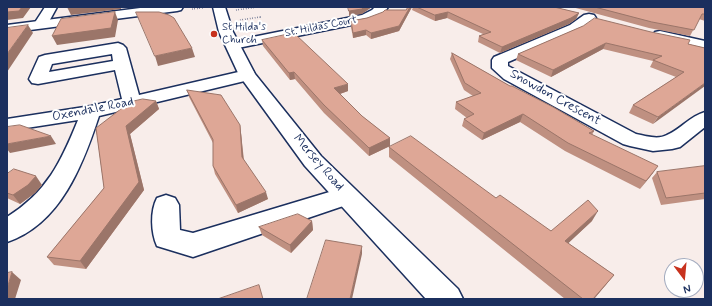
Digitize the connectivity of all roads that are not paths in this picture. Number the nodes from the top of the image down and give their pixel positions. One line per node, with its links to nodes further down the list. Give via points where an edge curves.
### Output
1 (51, 7): 6 (street)
2 (177, 7): 6 (street)
3 (219, 7): 9 (street, Mersey Road, via 226,32)
4 (386, 9): 9 (street, St. Hildas Court, via 366,18)
5 (589, 18): 15 (street, Snowdon Crescent, via 574,28 500,60 500,68 630,139 653,144 672,142)
6 (41, 24): 7 (street)
7 (7, 29)
8 (648, 33): 10 (street)
9 (233, 45): 12 (street, Mersey Road)
10 (705, 45)
11 (122, 64): 13 (street)
12 (248, 75): 13 (street, Oxendale Road); 17 (street, Mersey Road, via 313,161)
13 (132, 103): 14 (street, Oxendale Road)
14 (91, 112): 16 (street, Oxendale Road); 19 (street, via 62,179 49,198 31,215)
15 (705, 118)
16 (7, 125)
17 (346, 196): 18 (street, via 193,245 167,238); 20 (street, Mersey Road)
18 (166, 205)
19 (7, 231)
20 (438, 296)

